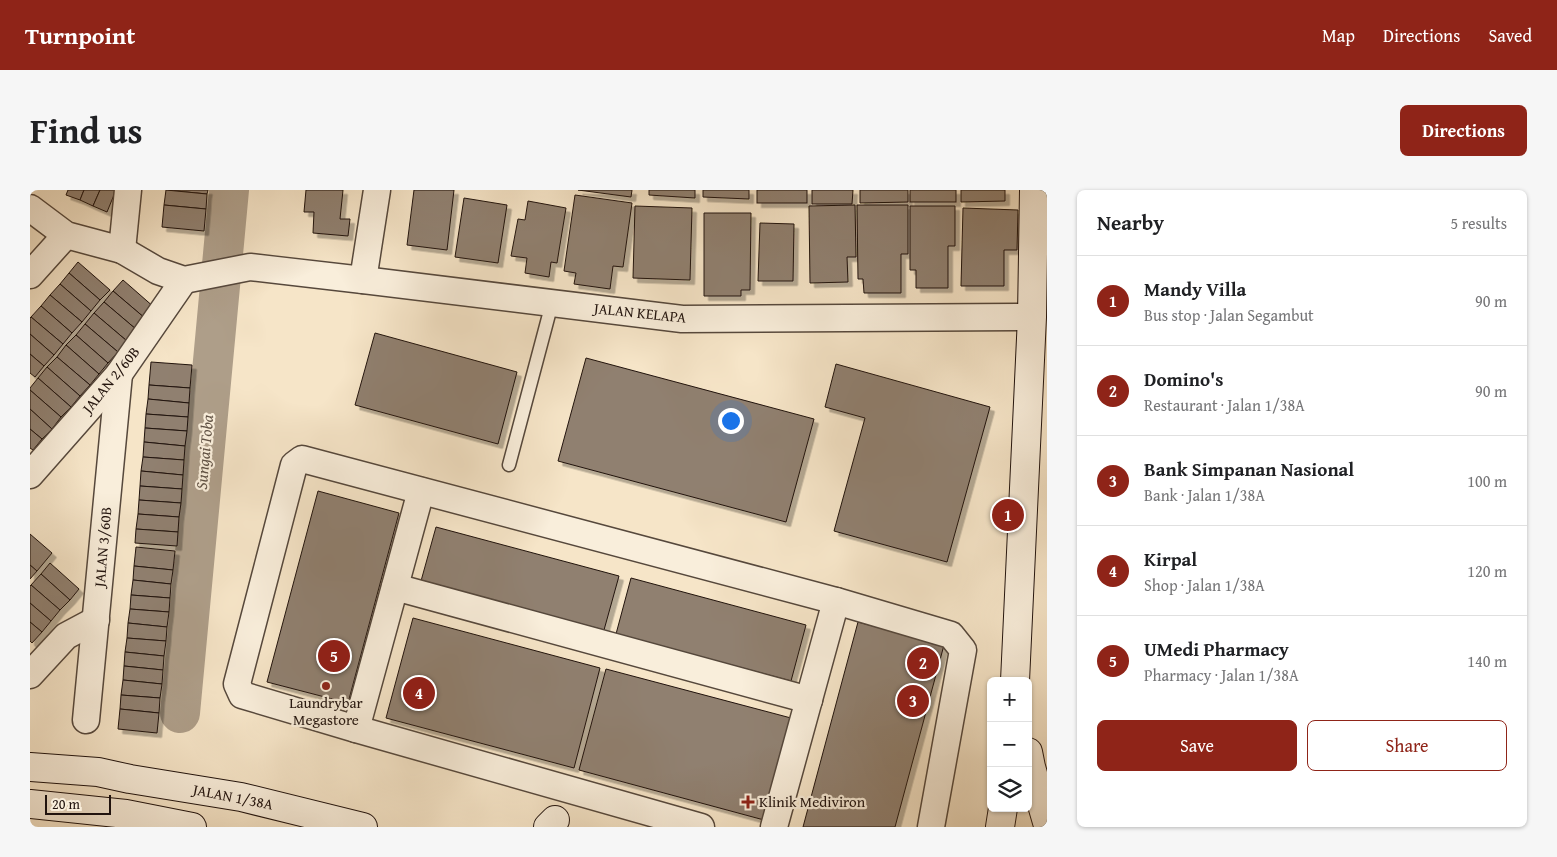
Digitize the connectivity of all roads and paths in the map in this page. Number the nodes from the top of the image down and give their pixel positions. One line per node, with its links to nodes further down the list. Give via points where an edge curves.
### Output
1 (128, 190): 6 (street)
2 (377, 190): 9 (street)
3 (1034, 190): 11 (main road)
4 (30, 208): 5 (street)
5 (66, 235): 6 (street); 7 (street)
6 (122, 250): 8 (street, via 158,271)
7 (32, 270)
8 (191, 279): 9 (street, JALAN KELAPA, via 250,267); 12 (street, JALAN 2/60B)
9 (363, 280): 10 (street, JALAN KELAPA)
10 (552, 302): 11 (street, JALAN KELAPA, via 682,319); 14 (lane)
11 (1032, 317): 13 (main road)
12 (119, 374): 16 (street, JALAN 2/60B); 20 (street, JALAN 3/60B)
13 (1027, 446): 15 (main road); 21 (main road)
14 (509, 465)
15 (1047, 469)
16 (30, 475)
17 (421, 491): 18 (street); 19 (street); 27 (street, via 302,459 294,465 237,684 242,695)
18 (395, 587): 25 (street); 27 (street)
19 (836, 601): 25 (street); 44 (street, via 951,635 963,650)
20 (96, 620): 22 (street, via 66,636); 26 (street, JALAN 3/60B)
21 (1017, 645): 23 (main road); 24 (main road)
22 (30, 675)
23 (1014, 677)
24 (1020, 677)
25 (809, 700): 43 (street)
26 (86, 720)
27 (356, 729): 32 (street)
28 (30, 767): 30 (main road, JALAN 1/38A)
29 (1031, 767): 37 (main road)
30 (98, 772): 31 (main road, JALAN 1/38A); 35 (main road)
31 (130, 779): 36 (main road); 41 (main road, JALAN 1/38A, via 241,797)
32 (564, 788): 38 (street); 42 (street)
33 (30, 804): 35 (main road)
34 (30, 809): 39 (main road)
35 (94, 819): 36 (main road)
36 (125, 821): 40 (main road)
37 (1047, 822)
38 (553, 825)
39 (55, 827)
40 (192, 827)
41 (363, 827)
42 (701, 827)
43 (774, 827)
44 (931, 827)

